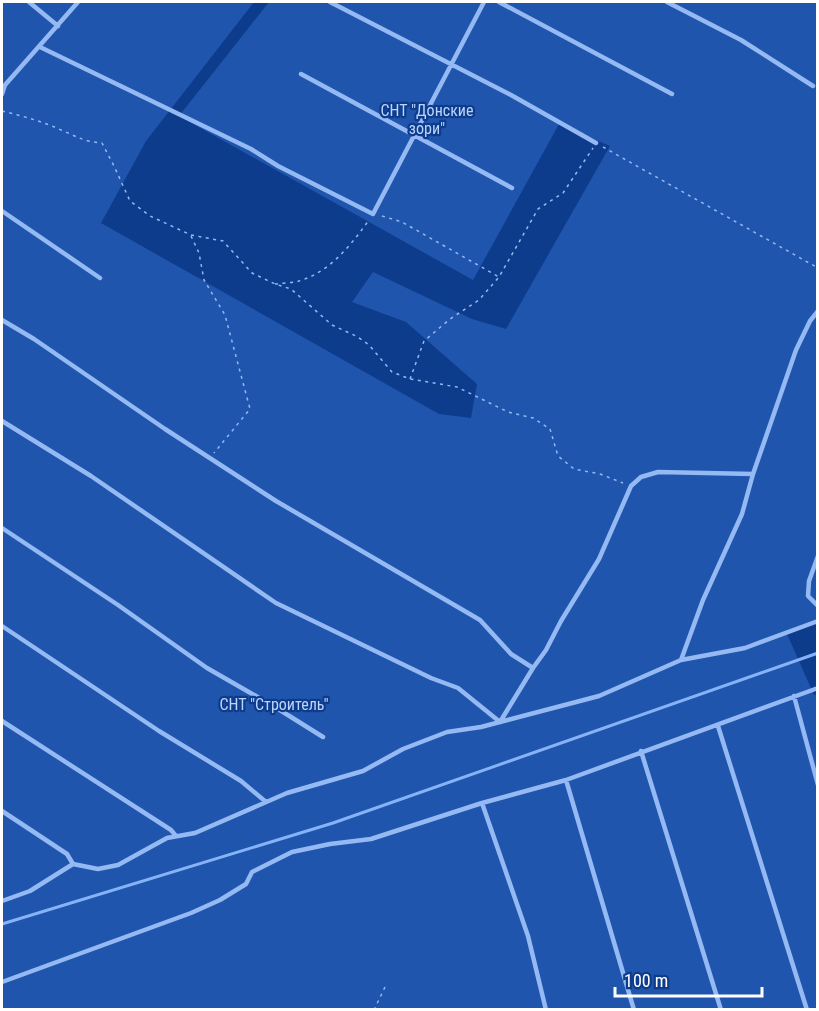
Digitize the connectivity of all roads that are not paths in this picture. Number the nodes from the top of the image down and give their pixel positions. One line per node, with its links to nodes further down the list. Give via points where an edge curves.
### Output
1 (29, 2): 7 (lane)
2 (78, 2): 7 (lane)
3 (330, 2): 9 (lane)
4 (484, 2): 9 (lane)
5 (499, 2): 14 (lane)
6 (666, 2): 12 (lane, via 741,40)
7 (57, 26): 8 (lane)
8 (40, 47): 11 (lane); 15 (lane, via 373,214)
9 (452, 64): 15 (lane); 16 (lane)
10 (301, 74): 15 (lane)
11 (3, 84): 13 (lane)
12 (813, 86)
13 (2, 94)
14 (672, 94)
15 (414, 135): 17 (lane)
16 (596, 143)
17 (512, 188)
18 (2, 211): 19 (lane)
19 (100, 278)
20 (818, 311): 23 (lane, via 796,350)
21 (2, 321): 30 (lane, via 329,534 480,620 511,654)
22 (2, 421): 34 (lane, via 91,476 276,603 458,688)
23 (753, 474): 29 (lane, via 742,514); 30 (lane, via 658,472 641,477 631,486 599,559)
24 (2, 528): 36 (lane, via 207,668)
25 (818, 556): 26 (lane, via 808,596)
26 (818, 606)
27 (818, 621): 29 (lane, via 745,648)
28 (2, 626): 40 (lane, via 241,781)
29 (681, 660): 34 (lane, via 599,696)
30 (533, 668): 34 (lane)
31 (818, 688): 32 (lane)
32 (794, 696): 35 (lane); 39 (lane)
33 (2, 721): 43 (lane)
34 (500, 722): 40 (lane, via 447,732 403,749 363,771)
35 (717, 726): 37 (lane); 50 (lane)
36 (323, 737)
37 (641, 751): 38 (lane); 49 (lane)
38 (566, 780): 41 (lane); 48 (lane)
39 (818, 785)
40 (266, 802): 43 (lane, via 195,833)
41 (482, 803): 46 (lane, via 370,839 292,852 252,872 246,884 191,914); 47 (lane, via 528,936)
42 (2, 812): 44 (lane, via 67,854)
43 (176, 836): 44 (lane, via 118,865 98,869)
44 (73, 864): 45 (lane, via 30,891)
45 (2, 901)
46 (2, 982)
47 (546, 1010)
48 (633, 1010)
49 (721, 1010)
50 (807, 1010)

